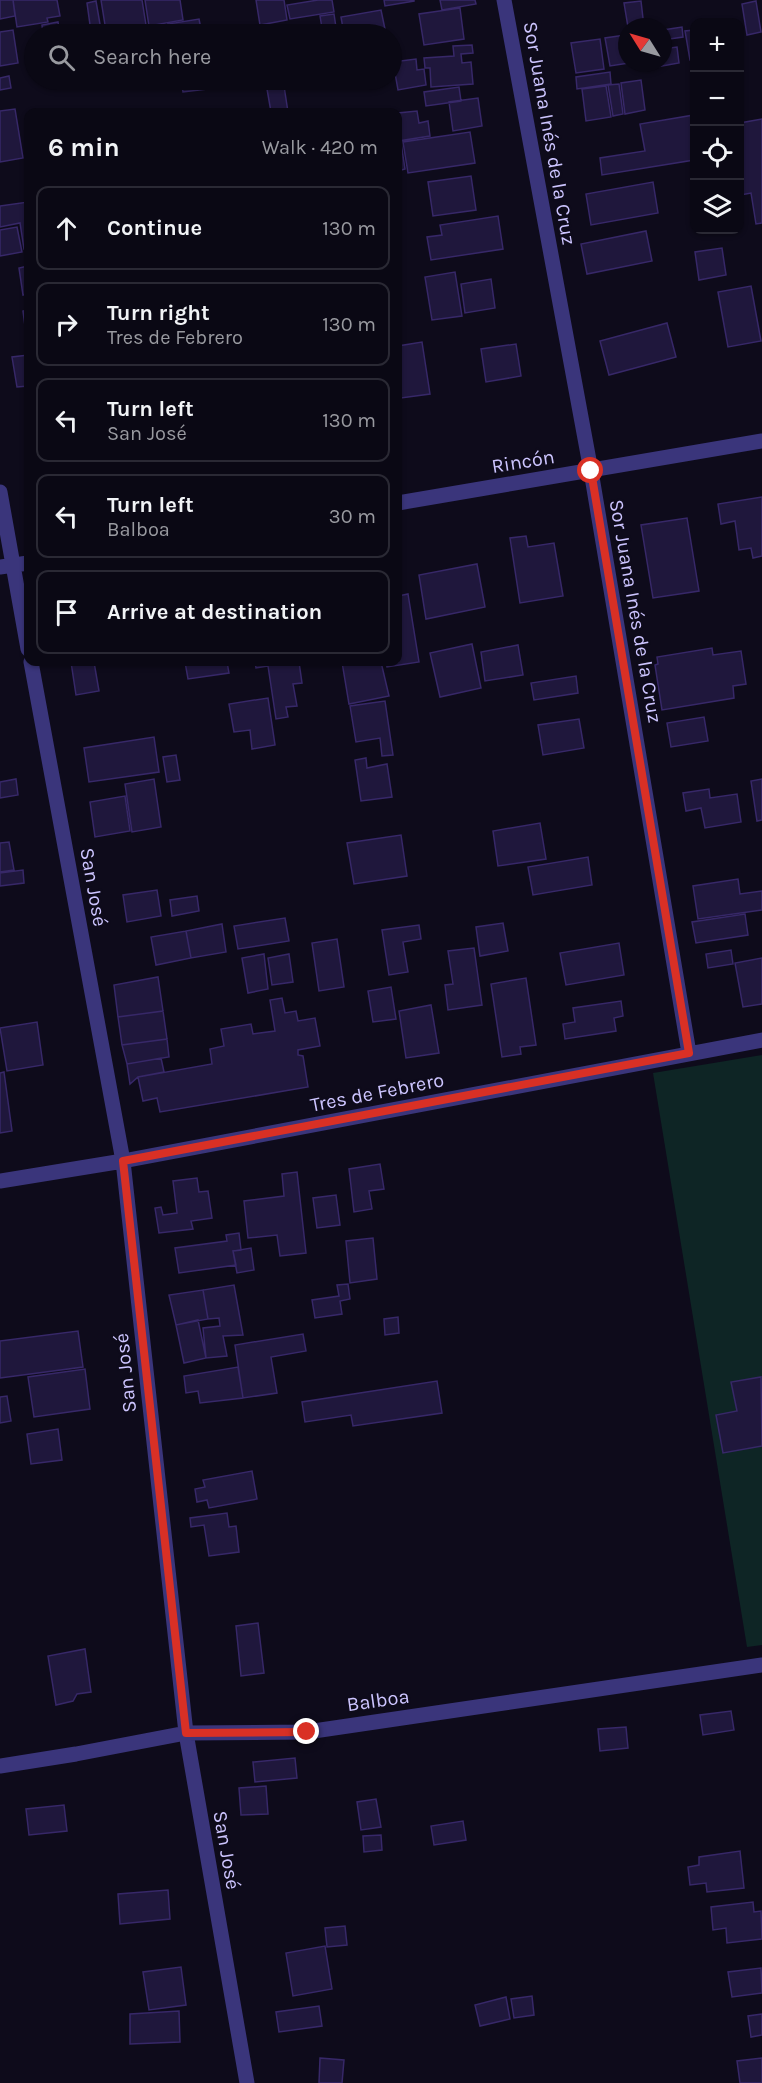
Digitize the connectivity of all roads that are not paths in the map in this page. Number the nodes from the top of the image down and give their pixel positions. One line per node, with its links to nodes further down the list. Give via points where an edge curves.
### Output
1 (504, 0): 3 (street, Sor Juana Inés de la Cruz)
2 (762, 441): 3 (street, Rincón)
3 (591, 471): 5 (street, Rincón); 10 (street, Sor Juana Inés de la Cruz)
4 (0, 492): 6 (street)
5 (402, 501)
6 (14, 565): 7 (street)
7 (24, 625)
8 (32, 666): 11 (street, San José)
9 (762, 1040): 10 (street, Tres de Febrero)
10 (689, 1053): 11 (street, Tres de Febrero)
11 (123, 1161): 12 (street, Tres de Febrero); 14 (street, San José)
12 (0, 1181)
13 (762, 1665): 14 (street, Balboa, via 307,1732)
14 (186, 1733): 15 (street, Balboa); 16 (street, San José)
15 (0, 1766)
16 (247, 2083)

